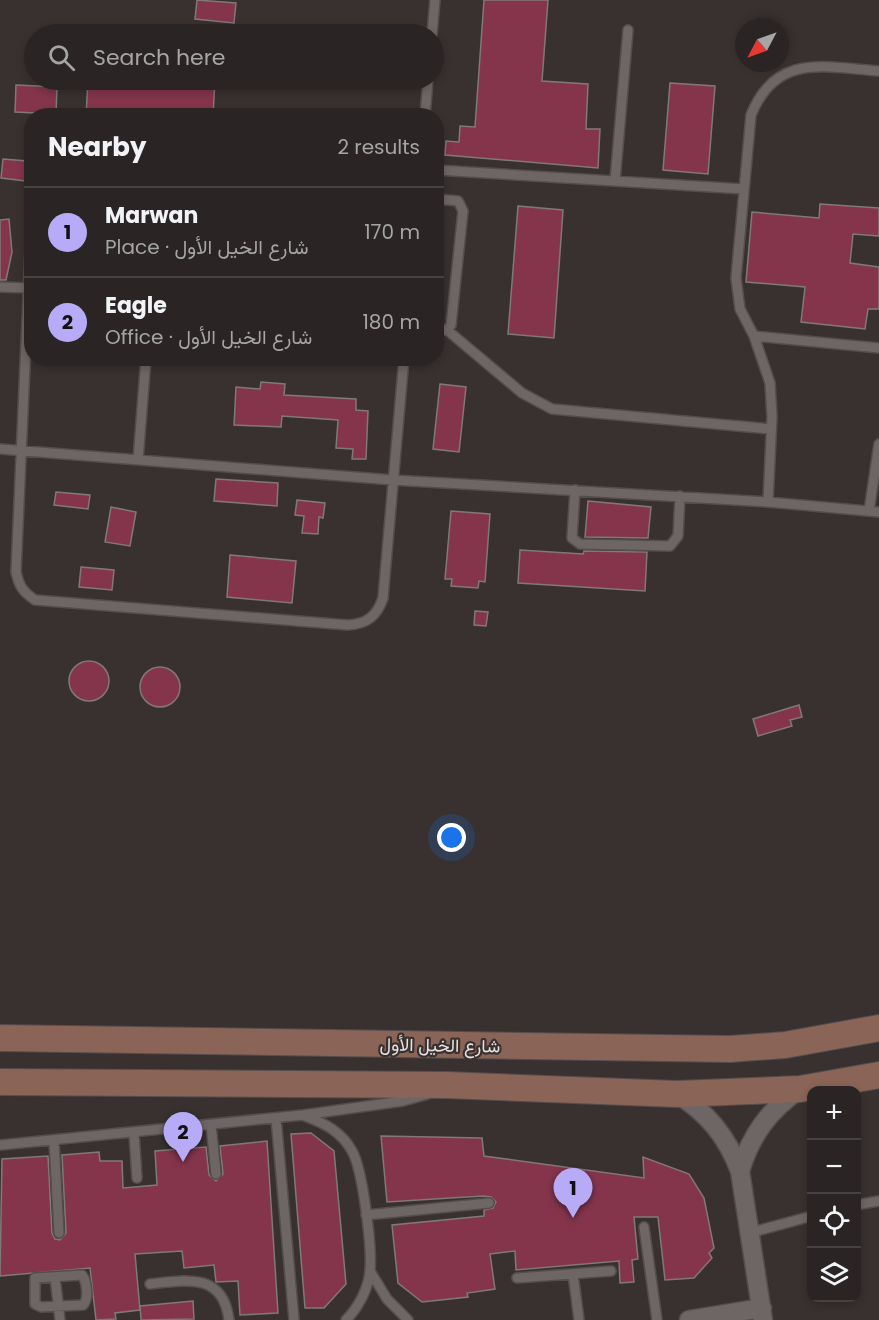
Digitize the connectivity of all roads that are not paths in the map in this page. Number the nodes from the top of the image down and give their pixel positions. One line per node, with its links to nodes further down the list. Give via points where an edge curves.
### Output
1 (435, 0): 2 (lane)
2 (433, 24)
3 (628, 30): 8 (lane)
4 (879, 71): 9 (lane, via 817,66 795,68 775,78 759,95 751,115)
5 (427, 90): 6 (lane)
6 (426, 108)
7 (444, 170): 8 (lane)
8 (615, 181): 9 (lane)
9 (744, 189): 14 (lane, via 736,294)
10 (444, 199): 13 (lane, via 455,200 462,207 452,322)
11 (0, 287): 12 (lane)
12 (24, 288)
13 (447, 330): 19 (lane, via 522,393 552,409)
14 (754, 336): 15 (lane); 19 (lane, via 770,383)
15 (879, 348)
16 (26, 366): 22 (lane)
17 (145, 366): 23 (lane)
18 (403, 366): 24 (lane)
19 (771, 429): 27 (lane)
20 (879, 444): 28 (lane)
21 (0, 449): 22 (lane)
22 (22, 451): 23 (lane); 24 (lane, via 16,572 25,593 47,602 360,624 371,619 383,598)
23 (138, 460): 24 (lane)
24 (393, 480): 25 (lane)
25 (575, 490): 26 (lane); 26 (lane, via 572,538 580,544 670,546 678,536)
26 (680, 496): 27 (lane)
27 (768, 502): 28 (lane)
28 (874, 511)
29 (879, 1028): 30 (main road, شارع الخيل الأول, via 796,1043 729,1048)
30 (0, 1038)
31 (879, 1075): 34 (main road)
32 (0, 1082): 33 (main road)
33 (446, 1085): 35 (main road); 36 (lane, via 414,1099)
34 (800, 1089): 35 (main road); 42 (street, via 783,1100 755,1132)
35 (677, 1094): 42 (street, via 695,1105 723,1134)
36 (303, 1115): 37 (lane); 48 (lane, via 339,1134 352,1150 360,1169)
37 (276, 1118): 38 (lane); 63 (lane)
38 (211, 1125): 39 (lane); 43 (lane)
39 (134, 1133): 40 (lane); 44 (lane)
40 (54, 1141): 41 (lane); 51 (lane)
41 (0, 1145)
42 (740, 1171): 52 (street)
43 (216, 1174)
44 (137, 1178)
45 (879, 1201): 47 (lane)
46 (489, 1203): 48 (lane)
47 (861, 1204)
48 (366, 1215): 53 (lane)
49 (807, 1217): 52 (lane)
50 (644, 1227): 67 (lane)
51 (59, 1233)
52 (749, 1233): 60 (street)
53 (370, 1271): 64 (lane, via 357,1306); 65 (lane, via 387,1299)
54 (611, 1271): 55 (lane)
55 (573, 1274): 57 (lane); 66 (lane)
56 (55, 1276): 59 (lane); 59 (lane, via 35,1278 35,1302 39,1307); 59 (lane, via 82,1275 85,1280 85,1304)
57 (517, 1278)
58 (150, 1284): 62 (lane, via 203,1282 223,1298)
59 (58, 1307): 61 (lane)
60 (756, 1314): 68 (street)
61 (60, 1320)
62 (229, 1320)
63 (294, 1320)
64 (346, 1320)
65 (408, 1320)
66 (579, 1320)
67 (657, 1320)
68 (689, 1320)

